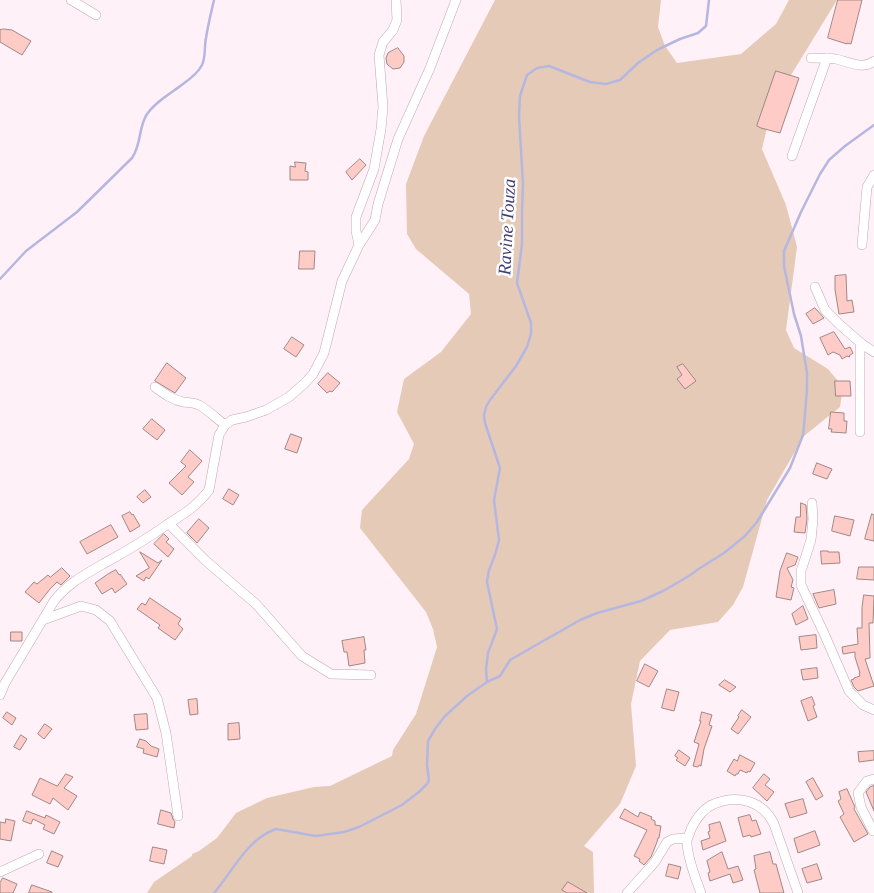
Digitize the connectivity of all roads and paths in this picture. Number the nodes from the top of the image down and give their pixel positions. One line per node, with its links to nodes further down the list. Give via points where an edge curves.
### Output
1 (71, 0): 4 (street)
2 (396, 0): 10 (street, via 398,20 383,42 379,55 381,129 374,169 356,218)
3 (456, 0): 10 (street, via 398,139 375,220)
4 (96, 15)
5 (811, 58): 6 (street)
6 (827, 58): 7 (street, via 852,65 869,65); 8 (street)
7 (874, 61)
8 (792, 156)
9 (874, 175): 11 (street, via 866,187)
10 (359, 245): 16 (street, via 342,282 324,353 313,374 289,396 266,410)
11 (862, 245)
12 (815, 287): 13 (street, via 825,310)
13 (862, 344): 14 (street); 17 (street)
14 (874, 352)
15 (154, 387): 16 (street, via 182,402 199,405)
16 (225, 425): 19 (street, via 219,435 209,490 190,510)
17 (860, 432)
18 (812, 503): 23 (street, via 811,540 801,571 801,585 849,691 863,705)
19 (169, 524): 20 (street, via 75,580 61,592); 21 (street, via 256,604 302,656 331,674)
20 (43, 620): 22 (street); 25 (street, via 81,606 96,610 110,621 157,698 166,733)
21 (371, 675)
22 (0, 695)
23 (874, 710)
24 (874, 778): 26 (street, via 866,781 858,793)
25 (178, 816)
26 (873, 831)
27 (687, 838): 30 (street, via 667,842 655,862); 31 (street); 32 (street, via 695,821 713,804 738,800 756,804 770,815)
28 (39, 854): 29 (street)
29 (0, 872)
30 (627, 893)
31 (702, 893)
32 (798, 893)

